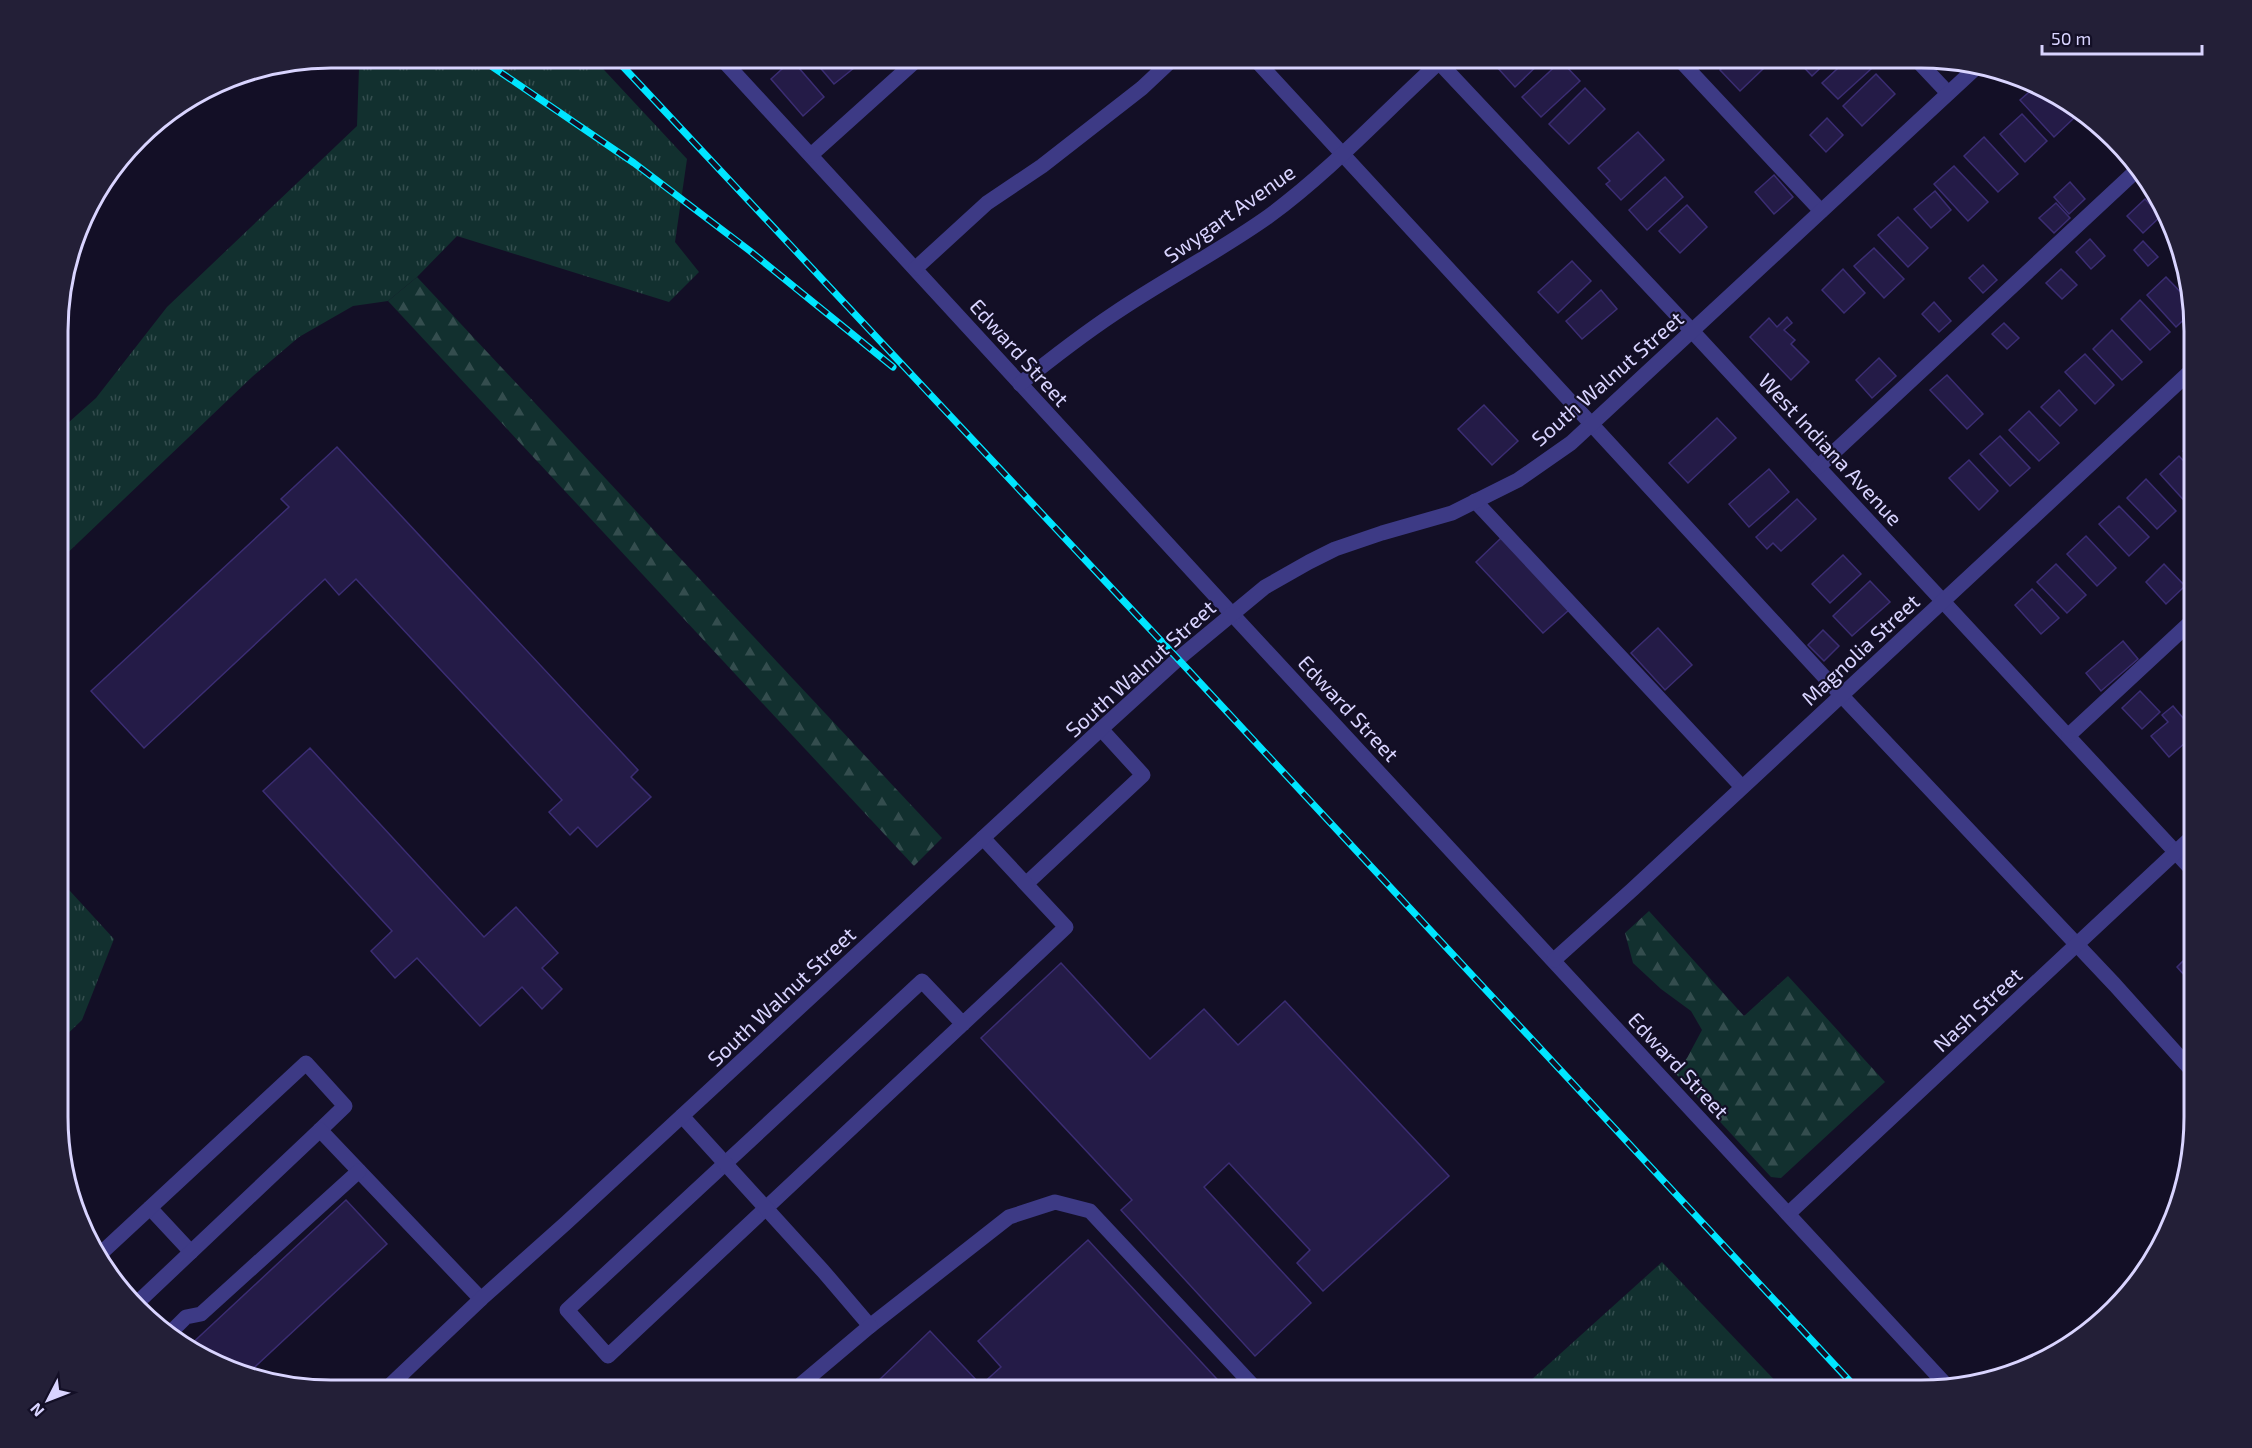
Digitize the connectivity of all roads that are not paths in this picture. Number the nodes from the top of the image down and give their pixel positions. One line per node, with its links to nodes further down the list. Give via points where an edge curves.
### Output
1 (730, 68): 12 (street, Edward Street)
2 (908, 68): 12 (street)
3 (1163, 68): 15 (street, via 1042,166 987,203)
4 (1263, 68): 11 (street)
5 (1431, 68): 11 (street, Swygart Avenue)
6 (1448, 68): 16 (street, West Indiana Avenue)
7 (1687, 68): 14 (street)
8 (1924, 68): 10 (street)
9 (1971, 73): 10 (street, South Walnut Street)
10 (1948, 93): 14 (street, South Walnut Street)
11 (1343, 154): 18 (street, Swygart Avenue, via 1268,216 1116,312); 19 (street)
12 (811, 155): 15 (street, Edward Street)
13 (2133, 174): 20 (street)
14 (1821, 211): 16 (street, South Walnut Street)
15 (916, 268): 18 (street, Edward Street)
16 (1692, 331): 19 (street, South Walnut Street); 20 (street, West Indiana Avenue)
17 (2184, 377): 22 (street, Magnolia Street)
18 (1020, 384): 23 (street, Edward Street)
19 (1591, 424): 21 (street, South Walnut Street, via 1518,480); 25 (street)
20 (1818, 467): 22 (street, West Indiana Avenue)
21 (1475, 501): 23 (street, South Walnut Street, via 1452,513 1335,549 1265,587); 28 (street)
22 (1943, 600): 25 (street, Magnolia Street); 27 (street, West Indiana Avenue)
23 (1232, 614): 26 (street, South Walnut Street); 35 (street, Edward Street)
24 (2184, 628): 27 (street)
25 (1842, 696): 28 (street, Magnolia Street); 34 (street)
26 (1101, 729): 29 (street, South Walnut Street); 33 (street, via 1143,775)
27 (2069, 735): 31 (street, West Indiana Avenue)
28 (1742, 787): 35 (street, Magnolia Street)
29 (983, 838): 33 (street); 38 (street, South Walnut Street)
30 (2184, 844): 31 (street, Nash Street)
31 (2176, 852): 32 (street, West Indiana Avenue); 34 (street, Nash Street)
32 (2184, 861)
33 (1027, 883): 36 (street, via 1065,927)
34 (2077, 945): 37 (street); 44 (street, Nash Street)
35 (1554, 960): 44 (street, Edward Street)
36 (963, 1024): 40 (street, via 922,981); 43 (street)
37 (2184, 1062)
38 (682, 1116): 40 (street); 47 (street, South Walnut Street)
39 (320, 1130): 41 (street); 42 (street, via 345,1106 306,1063); 46 (street)
40 (725, 1164): 43 (street); 43 (street, via 567,1310 608,1356)
41 (359, 1171): 47 (street); 50 (street, via 201,1314 186,1317)
42 (150, 1208): 45 (street); 46 (street)
43 (767, 1209): 49 (street)
44 (1788, 1214): 54 (street, Edward Street)
45 (104, 1251)
46 (191, 1251): 48 (street)
47 (481, 1299): 51 (street, South Walnut Street)
48 (140, 1300)
49 (870, 1326): 52 (street); 53 (street, via 1009,1217 1055,1202 1090,1210)
50 (174, 1329)
51 (398, 1378)
52 (806, 1380)
53 (1248, 1380)
54 (1941, 1380)

